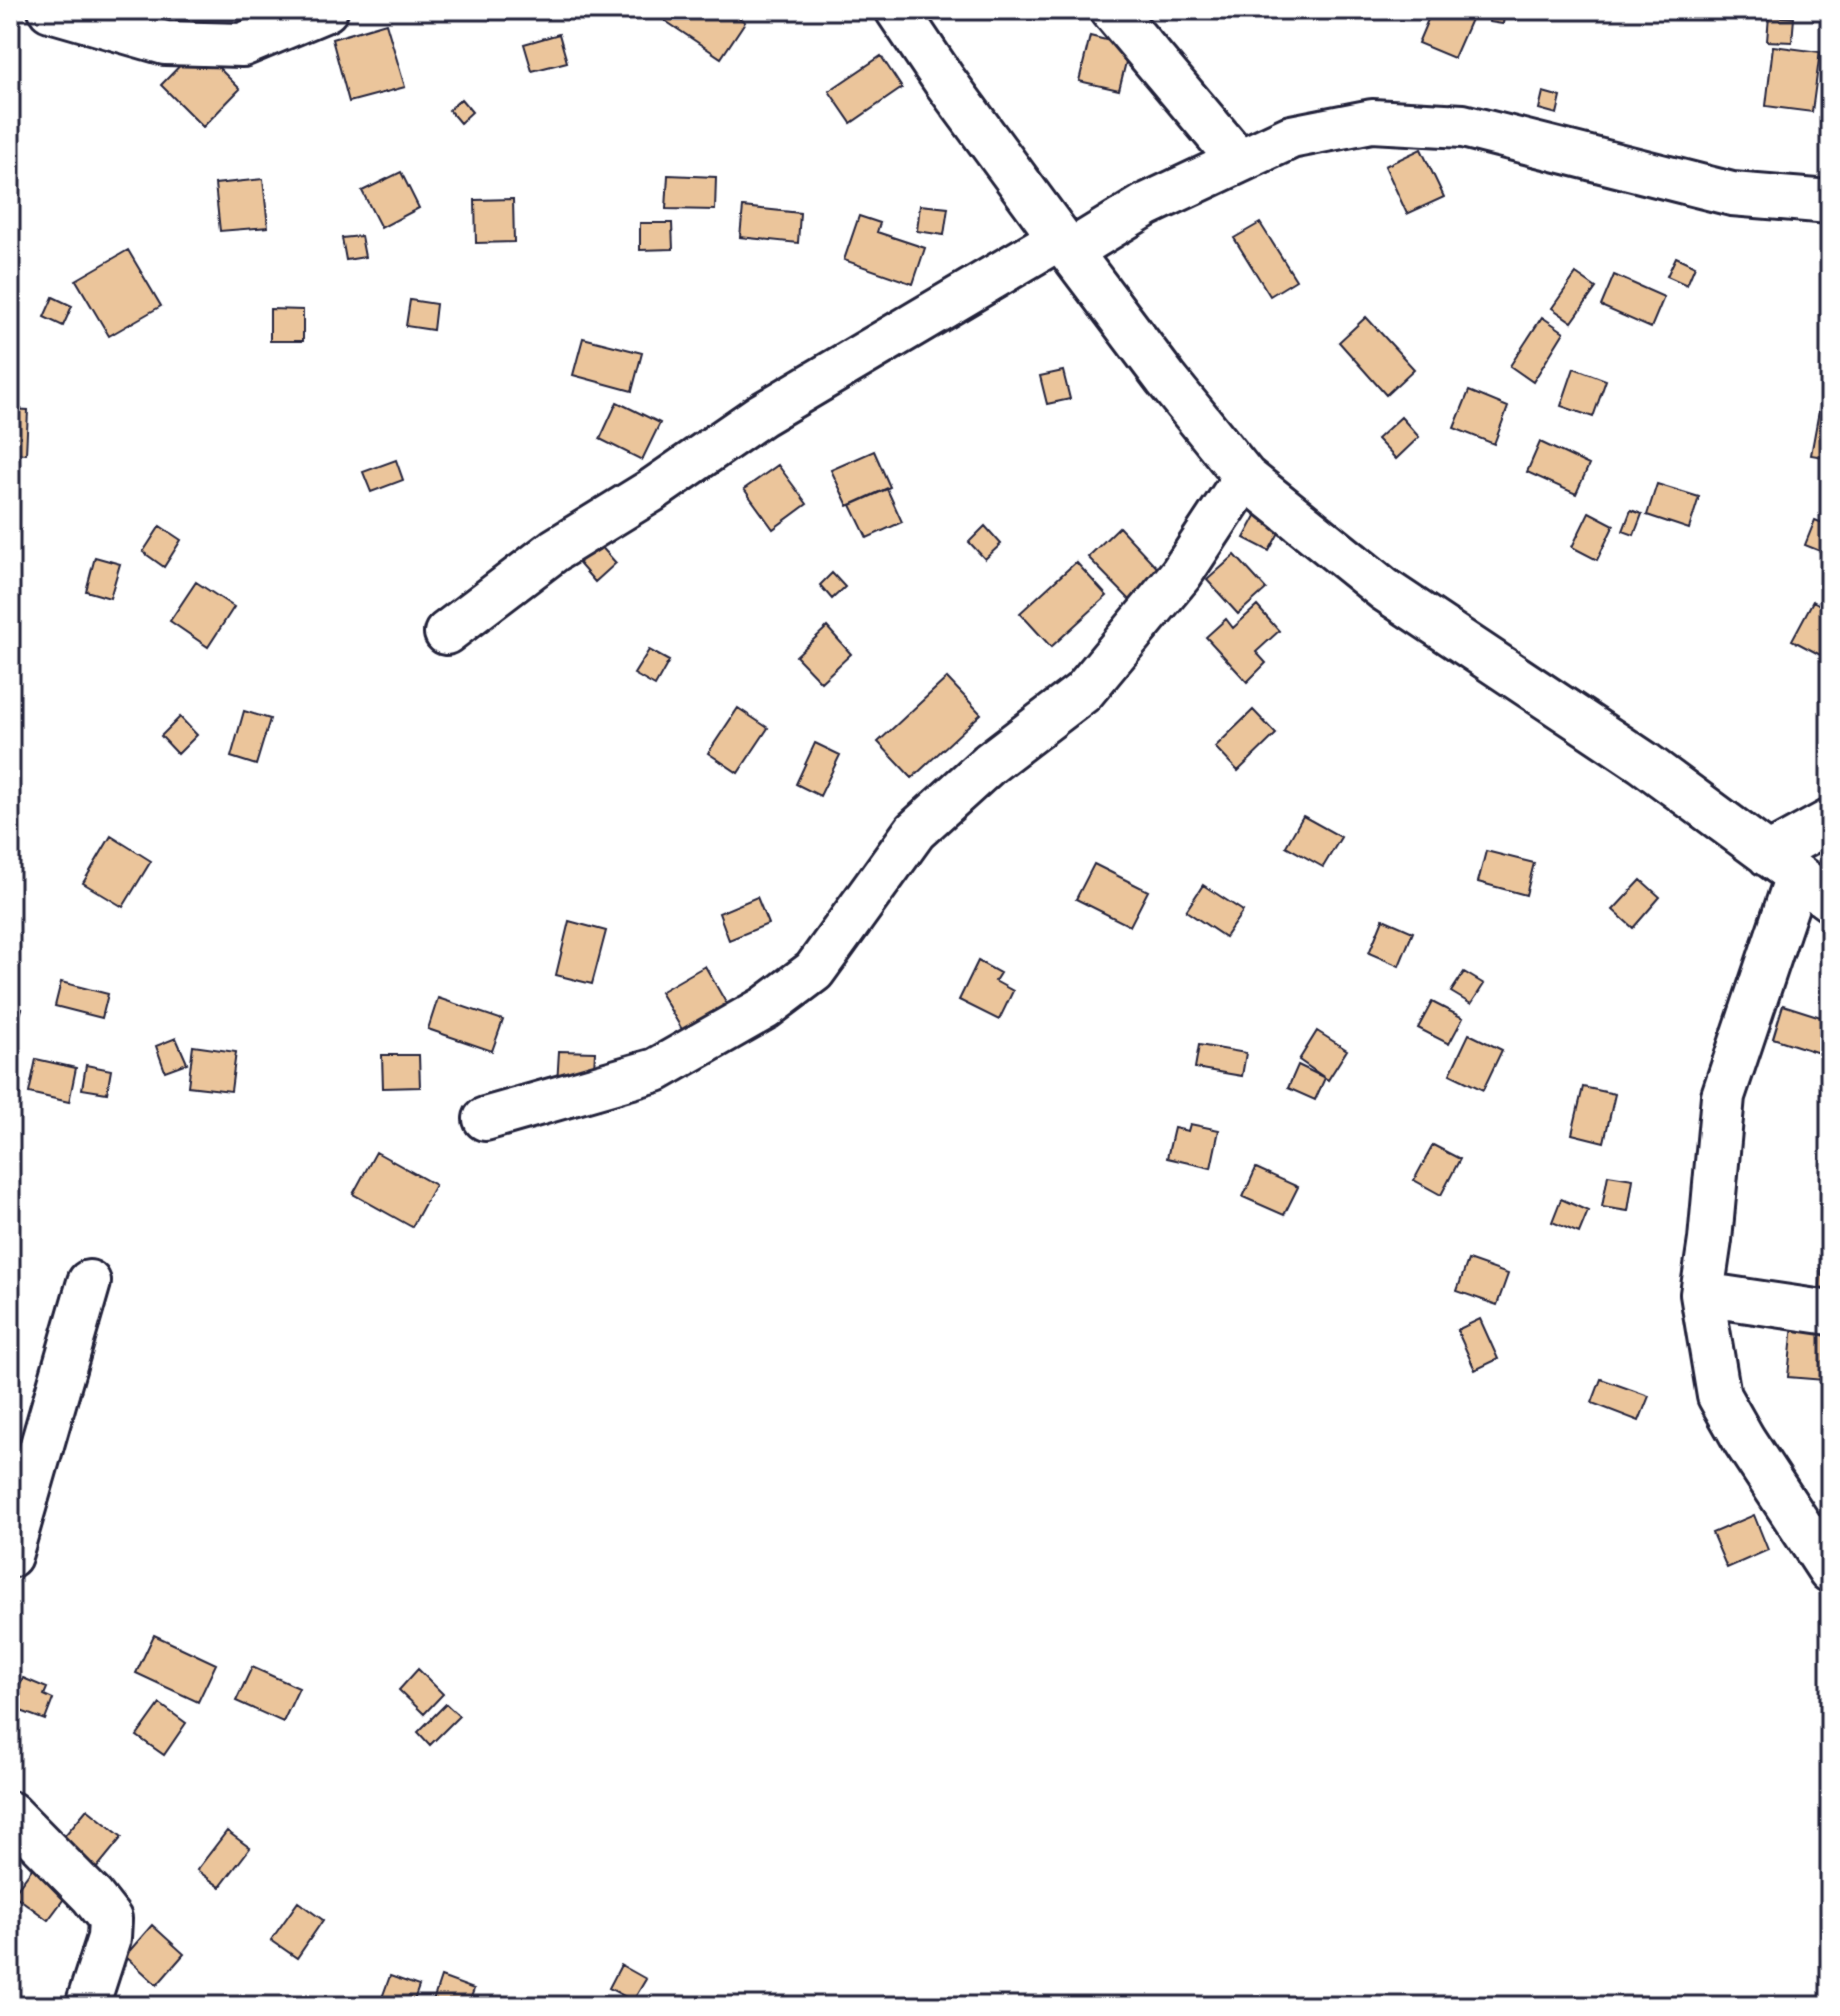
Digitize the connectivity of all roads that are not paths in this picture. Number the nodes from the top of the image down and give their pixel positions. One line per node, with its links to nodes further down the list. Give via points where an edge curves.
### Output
1 (50, 10): 2 (street, via 165,43 242,45)
2 (326, 10)
3 (897, 10): 7 (street)
4 (1112, 10): 5 (street)
5 (1239, 161): 6 (street, via 1291,137 1372,121 1463,126 1732,194); 7 (street)
6 (1830, 202)
7 (1066, 245): 8 (street); 9 (street, via 761,415 555,550)
8 (1245, 477): 11 (street, via 1385,590 1643,762); 12 (street, via 1181,574 1083,692 990,763 915,831 814,971 765,1008 656,1070)
9 (446, 633)
10 (1830, 821): 11 (street)
11 (1798, 877): 14 (street, via 1723,1096)
12 (485, 1119)
13 (89, 1282): 16 (street)
14 (1702, 1294): 15 (street); 17 (street, via 1719,1396)
15 (1830, 1313)
16 (10, 1556)
17 (1830, 1571)
18 (10, 1813): 19 (street, via 110,1919)
19 (87, 2006)

